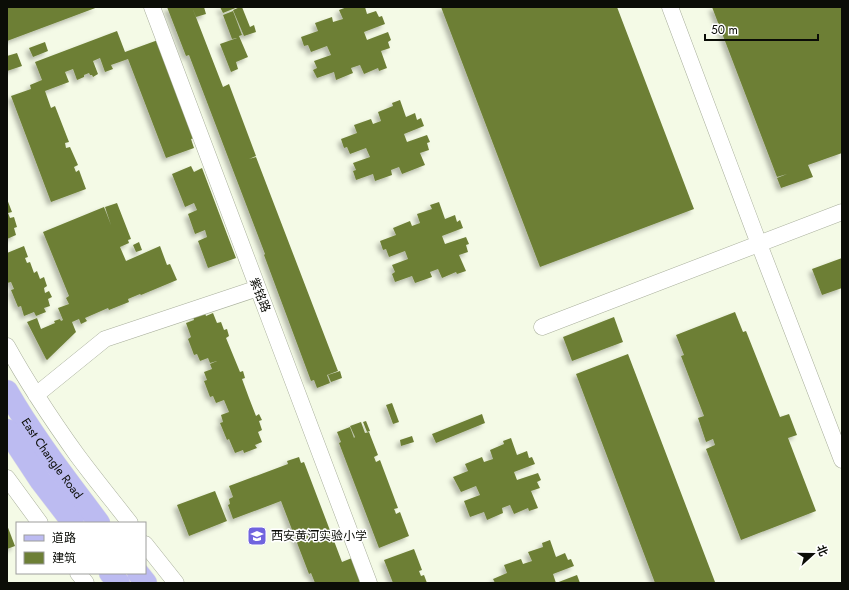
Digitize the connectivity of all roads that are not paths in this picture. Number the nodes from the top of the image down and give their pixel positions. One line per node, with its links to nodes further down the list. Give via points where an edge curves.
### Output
1 (152, 7): 5 (street, 紫铭路)
2 (670, 7): 4 (street)
3 (842, 212): 4 (street)
4 (759, 244): 6 (street); 11 (street)
5 (258, 288): 9 (street, via 105,339); 25 (street, 紫铭路)
6 (542, 327)
7 (7, 346): 9 (street)
8 (7, 392): 15 (main road, East Changle Road, via 43,447)
9 (36, 395): 16 (street, via 77,455)
10 (7, 430): 14 (main road, East Changle Road, via 40,480)
11 (842, 460)
12 (7, 478): 13 (street)
13 (39, 522)
14 (72, 522)
15 (98, 522)
16 (129, 522)
17 (146, 545): 24 (street)
18 (79, 574): 21 (street)
19 (111, 574): 22 (main road)
20 (139, 574): 23 (main road)
21 (86, 583)
22 (119, 583)
23 (146, 583)
24 (176, 583)
25 (369, 583)

